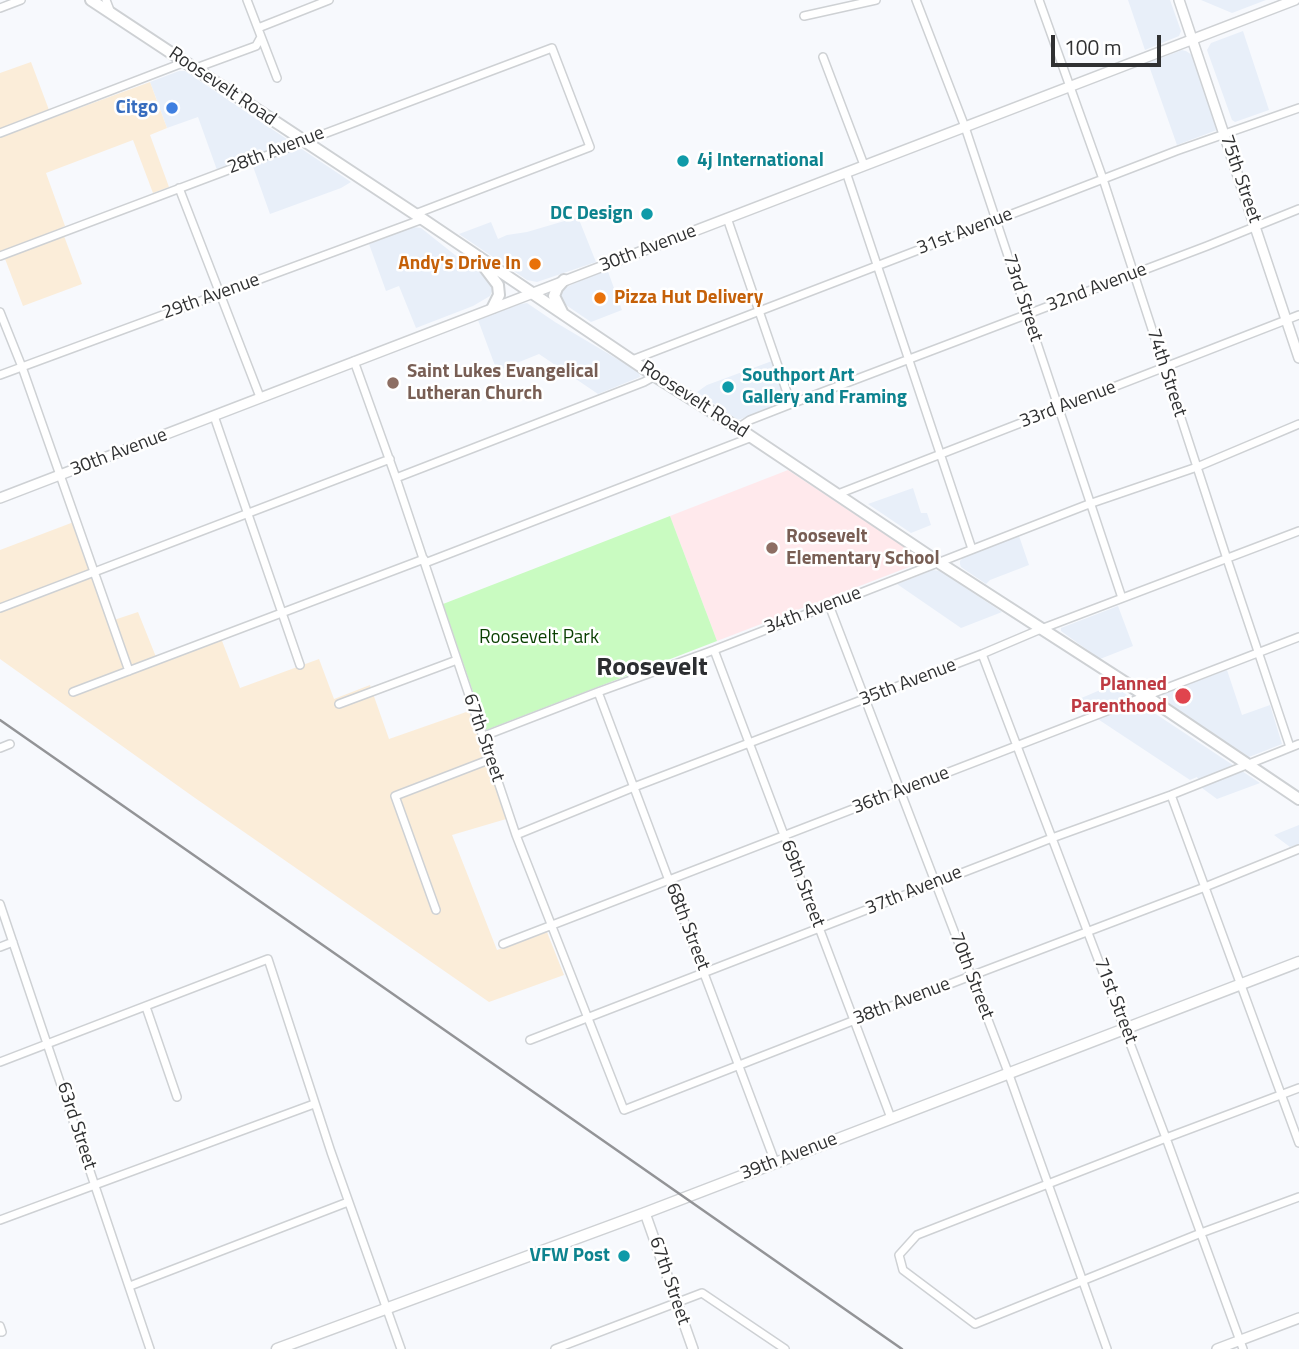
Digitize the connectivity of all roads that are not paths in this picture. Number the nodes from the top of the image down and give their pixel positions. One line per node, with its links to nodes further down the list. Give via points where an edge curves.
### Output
1 (21, 0): 11 (street)
2 (91, 0): 12 (main road, Roosevelt Road)
3 (106, 0): 12 (street)
4 (247, 0): 14 (street)
5 (329, 0): 14 (street)
6 (876, 0): 13 (street)
7 (916, 0): 23 (street, 73rd Street)
8 (1040, 0): 21 (street, 74th Street)
9 (1179, 0): 16 (street, 75th Street)
10 (1295, 0): 16 (street, 30th Avenue)
11 (0, 8)
12 (111, 13): 18 (main road, Roosevelt Road)
13 (804, 16)
14 (258, 28): 15 (street)
15 (261, 37): 19 (street, via 256,46); 20 (street)
16 (1192, 39): 21 (street, 30th Avenue); 24 (street, 75th Street)
17 (823, 57): 28 (street)
18 (185, 62): 19 (main road, Roosevelt Road); 25 (street)
19 (196, 68): 26 (main road, Roosevelt Road)
20 (277, 78)
21 (1070, 87): 23 (street, 30th Avenue); 30 (street, 74th Street)
22 (1299, 108): 24 (street, 31st Avenue)
23 (965, 127): 28 (street, 30th Avenue); 35 (street, 73rd Street)
24 (1224, 132): 30 (street, 31st Avenue); 36 (street, 75th Street)
25 (0, 133)
26 (304, 141): 27 (street, 28th Avenue, via 552,48); 31 (street, 28th Avenue); 33 (main road, Roosevelt Road)
27 (590, 147): 33 (street, 29th Avenue)
28 (864, 165): 29 (street, 30th Avenue)
29 (846, 172): 34 (street, 30th Avenue); 39 (street)
30 (1103, 179): 35 (street, 31st Avenue); 40 (street, 74th Street)
31 (178, 188): 38 (street, 28th Avenue); 43 (street)
32 (1299, 209): 36 (street, 32nd Avenue)
33 (419, 216): 37 (main road, Roosevelt Road); 43 (street, 29th Avenue)
34 (727, 218): 41 (street, 30th Avenue); 46 (street)
35 (996, 219): 39 (street, 31st Avenue); 48 (street, 73rd Street)
36 (1256, 227): 40 (street, 32nd Avenue); 50 (street, 75th Street)
37 (476, 255): 42 (main road, Roosevelt Road); 44 (main road, via 498,285)
38 (0, 256)
39 (878, 266): 46 (street, 31st Avenue); 52 (street)
40 (1133, 274): 48 (street, 32nd Avenue); 56 (street, 74th Street)
41 (564, 280): 42 (street, 30th Avenue); 47 (main road, via 554,296)
42 (532, 292): 44 (street, 30th Avenue); 47 (main road, Roosevelt Road)
43 (220, 293): 55 (street, 29th Avenue); 59 (street)
44 (493, 307): 54 (street, 30th Avenue)
45 (0, 312): 55 (street)
46 (760, 312): 53 (street, 31st Avenue); 60 (street)
47 (564, 314): 53 (main road, Roosevelt Road)
48 (1027, 314): 52 (street, 32nd Avenue); 61 (street, 73rd Street)
49 (1299, 315): 50 (street, 33rd Avenue)
50 (1287, 320): 51 (street, 75th Street); 56 (street, 33rd Avenue)
51 (1299, 358)
52 (909, 359): 60 (street, 32nd Avenue); 66 (street)
53 (632, 360): 58 (main road, Roosevelt Road)
54 (354, 361): 59 (street, 30th Avenue); 67 (street, 67th Street)
55 (22, 367): 57 (street, 29th Avenue); 69 (street)
56 (1165, 367): 61 (street, 33rd Avenue); 68 (street, 74th Street)
57 (0, 375)
58 (655, 376): 64 (main road, Roosevelt Road); 70 (street)
59 (260, 397): 62 (street, 30th Avenue)
60 (791, 404): 64 (street, 32nd Avenue)
61 (1058, 408): 66 (street, 33rd Avenue); 73 (street, 73rd Street)
62 (214, 416): 69 (street, 30th Avenue); 74 (street)
63 (1299, 424): 68 (street, 34th Avenue)
64 (738, 428): 65 (main road, Roosevelt Road)
65 (752, 437): 71 (main road, Roosevelt Road); 78 (street)
66 (940, 455): 71 (street, 33rd Avenue); 76 (street)
67 (390, 459): 70 (street, 67th Street); 74 (street)
68 (1197, 467): 73 (street, 34th Avenue); 77 (street, 74th Street)
69 (59, 476): 72 (street, 30th Avenue); 80 (street)
70 (396, 478): 78 (street, 67th Street)
71 (838, 494): 79 (main road, Roosevelt Road)
72 (0, 498)
73 (1090, 504): 76 (street, 34th Avenue); 81 (street, 73rd Street)
74 (248, 513): 80 (street); 84 (street)
75 (1299, 531): 77 (street, 35th Avenue)
76 (972, 549): 79 (street, 34th Avenue)
77 (1227, 559): 81 (street, 35th Avenue); 88 (street, 74th Street)
78 (424, 561): 84 (street); 90 (street, 67th Street)
79 (938, 562): 82 (street, 34th Avenue); 85 (main road, Roosevelt Road)
80 (94, 573): 83 (street); 92 (street)
81 (1122, 598): 85 (street, 35th Avenue)
82 (829, 605): 87 (street, 34th Avenue); 96 (street, 70th Street)
83 (0, 608)
84 (282, 613): 91 (street); 92 (street)
85 (1041, 629): 89 (street, 35th Avenue); 95 (main road, Roosevelt Road)
86 (1299, 638): 88 (street, 36th Avenue)
87 (714, 650): 94 (street, 34th Avenue); 99 (street, 69th Street)
88 (1259, 653): 95 (street, 36th Avenue); 103 (street, 74th Street)
89 (982, 654): 96 (street, 35th Avenue); 102 (street, 71st Street)
90 (457, 660): 97 (street); 98 (street, 67th Street)
91 (300, 665)
92 (129, 671): 93 (street)
93 (73, 692)
94 (598, 692): 98 (street, 34th Avenue); 107 (street, 68th Street)
95 (1146, 696): 102 (street, 36th Avenue); 106 (main road, Roosevelt Road)
96 (866, 699): 99 (street, 35th Avenue); 108 (street, 70th Street)
97 (339, 704)
98 (484, 736): 105 (street, 67th Street)
99 (748, 743): 107 (street, 35th Avenue); 112 (street, 69th Street)
100 (10, 744): 104 (street)
101 (1299, 744): 103 (street, 37th Avenue)
102 (1018, 746): 108 (street, 36th Avenue); 113 (street, 71st Street)
103 (1290, 747): 106 (street, 37th Avenue)
104 (0, 748)
105 (491, 760): 111 (street, 67th Street); 119 (street, via 395,796)
106 (1248, 764): 109 (street, 37th Avenue); 110 (main road, Roosevelt Road)
107 (634, 787): 111 (street, 35th Avenue); 115 (street, 68th Street)
108 (901, 790): 112 (street, 36th Avenue); 116 (street, 70th Street)
109 (1171, 795): 113 (street, 37th Avenue); 117 (street)
110 (1299, 799)
111 (516, 835): 120 (street, 67th Street)
112 (783, 836): 115 (street, 36th Avenue); 121 (street, 69th Street)
113 (1052, 838): 116 (street, 37th Avenue); 122 (street, 71st Street)
114 (1299, 849): 117 (street, 38th Avenue)
115 (670, 880): 120 (street, 36th Avenue); 127 (street, 68th Street)
116 (936, 882): 121 (street, 37th Avenue); 128 (street, 70th Street)
117 (1205, 887): 122 (street, 38th Avenue); 129 (street)
118 (0, 904): 123 (street, 63rd Street)
119 (436, 910)
120 (551, 926): 124 (street, 36th Avenue); 131 (street, 67th Street)
121 (820, 929): 127 (street, 37th Avenue); 132 (street, 69th Street)
122 (1088, 931): 128 (street, 38th Avenue); 133 (street, 71st Street)
123 (13, 942): 125 (street); 135 (street, 63rd Street)
124 (503, 944)
125 (0, 947)
126 (1299, 962): 129 (main road, 39th Avenue)
127 (704, 972): 131 (street, 37th Avenue); 137 (street, 68th Street)
128 (971, 975): 132 (street, 38th Avenue); 138 (street, 70th Street)
129 (1240, 984): 133 (main road, 39th Avenue); 140 (street)
130 (146, 1007): 135 (street); 141 (street); 142 (street, via 268,959)
131 (587, 1018): 134 (street, 37th Avenue); 143 (street, 67th Street)
132 (855, 1020): 137 (street, 38th Avenue); 144 (street, 69th Street)
133 (1125, 1028): 138 (main road, 39th Avenue); 145 (street, 71st Street)
134 (530, 1040)
135 (48, 1044): 136 (street); 149 (street, 63rd Street)
136 (0, 1062)
137 (739, 1065): 143 (street, 38th Avenue); 147 (street, 68th Street)
138 (1008, 1073): 144 (main road, 39th Avenue); 148 (street, 70th Street)
139 (1299, 1088): 140 (street)
140 (1281, 1095): 145 (street); 146 (street)
141 (177, 1097)
142 (314, 1104): 149 (street); 151 (street)
143 (624, 1110)
144 (891, 1118): 147 (main road, 39th Avenue)
145 (1166, 1138): 148 (street); 154 (street, 71st Street)
146 (1299, 1143)
147 (775, 1162): 152 (main road, 39th Avenue)
148 (1047, 1184): 155 (street, 70th Street); 155 (street, via 918,1235 899,1255 903,1270 975,1324)
149 (95, 1186): 153 (street); 156 (street, 63rd Street)
150 (1299, 1197): 154 (street)
151 (348, 1202): 156 (street); 158 (street)
152 (645, 1213): 157 (street, 67th Street); 158 (main road, 39th Avenue)
153 (0, 1220)
154 (1201, 1233): 155 (street); 160 (street, 71st Street)
155 (1083, 1281): 167 (street, 70th Street)
156 (130, 1286): 161 (street, 63rd Street)
157 (677, 1303): 164 (street); 165 (street, 67th Street); 166 (street, via 702,1293)
158 (387, 1308): 162 (main road, 39th Avenue); 163 (street)
159 (1299, 1318): 160 (street)
160 (1241, 1345): 168 (street)
161 (150, 1349)
162 (277, 1349)
163 (401, 1349)
164 (555, 1349)
165 (693, 1349)
166 (785, 1349)
167 (1107, 1349)
168 (1217, 1349)

